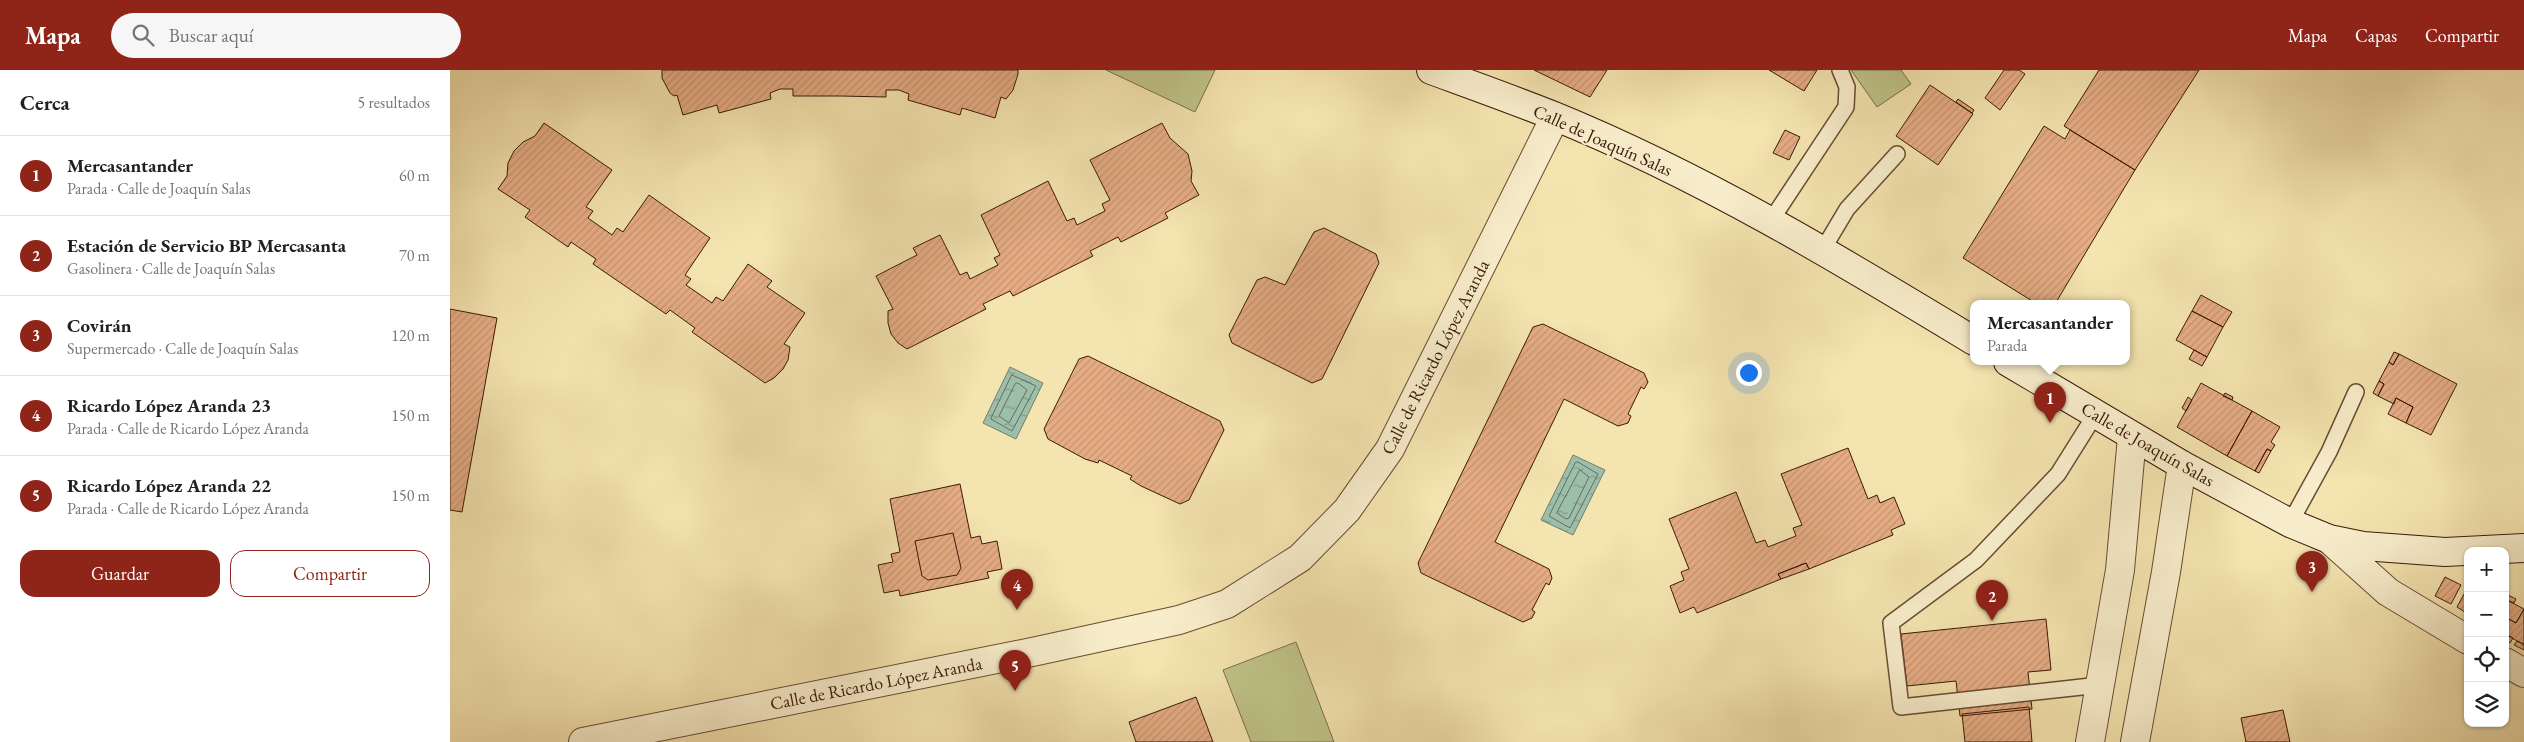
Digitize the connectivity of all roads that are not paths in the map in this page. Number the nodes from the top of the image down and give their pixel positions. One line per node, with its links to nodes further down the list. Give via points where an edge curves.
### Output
1 (1430, 70): 3 (street, Calle de Joaquín Salas)
2 (1840, 70): 5 (lane, via 1847,87 1846,107)
3 (1556, 117): 5 (street, Calle de Joaquín Salas); 20 (street, Calle de Ricardo López Aranda, via 1390,449 1346,510 1300,558 1227,604 1179,620)
4 (1897, 154): 6 (lane, via 1847,209)
5 (1770, 222): 6 (street, Calle de Joaquín Salas)
6 (1822, 251): 7 (street, Calle de Joaquín Salas)
7 (1970, 339)
8 (2013, 365): 10 (street, Calle de Joaquín Salas)
9 (2356, 392): 13 (lane)
10 (2095, 415): 11 (street, Calle de Joaquín Salas); 19 (lane, via 2058,474 1976,560 1891,623 1902,706)
11 (2132, 437): 12 (street, Calle de Joaquín Salas); 19 (street, via 2120,570)
12 (2182, 465): 13 (street, Calle de Joaquín Salas); 22 (street)
13 (2290, 523): 14 (street, Calle de Joaquín Salas)
14 (2329, 540): 15 (street, Calle de Joaquín Salas, via 2445,552); 16 (street, Calle de Joaquín Salas, via 2388,592)
15 (2524, 548)
16 (2464, 638)
17 (2509, 664): 18 (street)
18 (2524, 673)
19 (2100, 685): 21 (street)
20 (583, 742)
21 (2090, 742)
22 (2135, 742)

